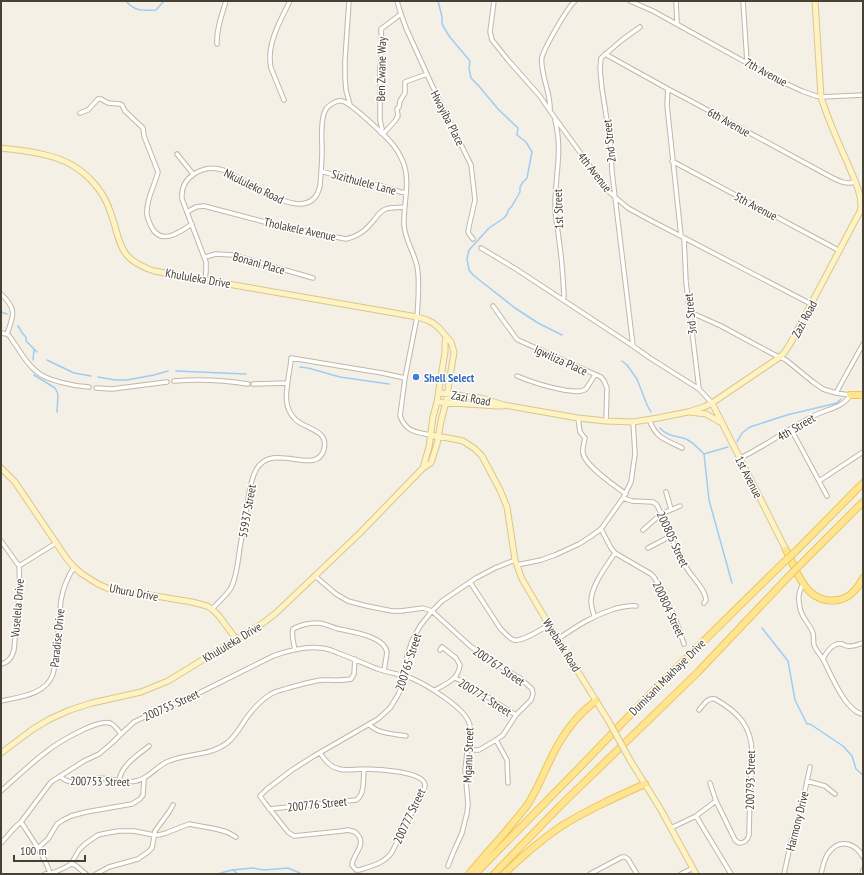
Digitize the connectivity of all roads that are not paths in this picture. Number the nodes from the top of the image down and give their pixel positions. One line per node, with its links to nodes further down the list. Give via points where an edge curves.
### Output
1 (226, 1): 16 (street)
2 (286, 1): 12 (street)
3 (290, 1): 12 (street)
4 (349, 1): 24 (street, via 345,77)
5 (397, 1): 13 (street, Hwayiba Place)
6 (494, 1): 25 (street, 4th Avenue, via 490,32 492,40)
7 (575, 1): 25 (street, via 542,59 551,104)
8 (630, 1): 14 (street)
9 (676, 1): 14 (street)
10 (743, 1): 18 (street)
11 (816, 1): 22 (street, Zazi Road)
12 (288, 6): 23 (street, via 275,32 270,63)
13 (401, 14): 19 (street, Hwayiba Place); 28 (street, Ben Zwane Way, via 381,29)
14 (677, 23): 18 (street, 7th Avenue)
15 (640, 27): 17 (street)
16 (217, 44)
17 (605, 54): 20 (street, 6th Avenue); 36 (street, 2nd Street, via 600,62 600,75)
18 (747, 62): 22 (street, 7th Avenue, via 774,78)
19 (427, 74): 28 (street, via 404,82 405,93 397,109 398,116); 42 (street, Hwayiba Place, via 471,165 475,200 468,231)
20 (668, 89): 31 (street, 3rd Street); 34 (street, 6th Avenue, via 831,177 850,184)
21 (863, 94): 22 (street, 7th Avenue)
22 (821, 97): 34 (street, Zazi Road)
23 (284, 100)
24 (350, 105): 28 (street); 32 (street, Nkululeko Road, via 342,101 336,102 328,106 324,113)
25 (550, 111): 27 (street, 4th Avenue)
26 (80, 113): 40 (street, via 88,110 100,99 106,103 122,105 143,128 158,172 146,211 151,228 164,237 172,236)
27 (555, 118): 36 (street, 4th Avenue); 49 (street, 1st Street, via 559,146 556,215)
28 (382, 134): 35 (street, via 394,146 403,163)
29 (1, 148): 47 (street, Khululeka Drive, via 47,156 76,168 92,181 103,196 123,251 132,260 154,271)
30 (177, 154): 33 (street)
31 (672, 162): 41 (street, 3rd Street); 44 (street, 5th Avenue)
32 (321, 171): 33 (street, Nkululeko Road, via 318,194 302,204 281,200 223,170 211,168); 35 (street, Sizithulele Lane)
33 (193, 174): 39 (street, via 181,194)
34 (856, 182): 38 (street, Zazi Road)
35 (406, 193): 37 (street)
36 (615, 197): 41 (street, 4th Avenue, via 628,208); 58 (street, 2nd Street)
37 (405, 207): 39 (street, Tholakele Avenue, via 387,208 360,234 346,239 280,226 204,206); 53 (street, via 406,235 417,266)
38 (862, 211): 44 (street, Zazi Road)
39 (187, 212): 40 (street)
40 (192, 224): 45 (street)
41 (682, 237): 50 (street, 4th Avenue); 52 (street, 3rd Street)
42 (473, 239)
43 (481, 248): 49 (street)
44 (840, 251): 50 (street, Zazi Road)
45 (205, 257): 46 (street, Bonani Place, via 216,254 233,255); 47 (street)
46 (312, 278)
47 (205, 280): 53 (street, Khululeka Drive)
48 (1, 294): 55 (street, via 13,311)
49 (563, 300): 58 (street)
50 (811, 304): 59 (street, Zazi Road, via 790,344)
51 (493, 306): 60 (street, Igwiliza Place, via 518,340)
52 (690, 312): 59 (street); 70 (street, 3rd Street)
53 (417, 317): 56 (street, Khululeka Drive, via 433,323); 62 (street)
54 (1, 333): 55 (street)
55 (7, 334): 68 (street, via 40,374 56,381)
56 (446, 337): 71 (street, Khululeka Drive); 73 (street, Khululeka Drive, via 451,342 454,352)
57 (863, 344): 72 (street)
58 (633, 346): 70 (street)
59 (780, 357): 72 (street, via 823,389); 78 (street, Zazi Road)
60 (595, 375): 61 (street, via 586,390 578,392 547,387); 83 (street, Igwiliza Place, via 601,377 608,388)
61 (517, 376)
62 (405, 378): 65 (street, 55937 Street, via 291,358); 87 (street, via 400,409 402,422 410,430)
63 (174, 381): 66 (street, via 211,379)
64 (166, 382): 69 (street, via 112,389)
65 (287, 383): 67 (street); 121 (street, 55937 Street, via 286,405 294,419 319,432 323,437 324,448 322,454 314,460 271,458 256,469 251,483 233,581 226,594)
66 (248, 384)
67 (253, 384)
68 (89, 387)
69 (96, 388)
70 (699, 389): 78 (street)
71 (439, 392): 73 (street, Zazi Road); 76 (street, Khululeka Drive)
72 (836, 393): 74 (street)
73 (448, 394): 77 (street, Khululeka Drive); 79 (street, Zazi Road, via 481,398)
74 (850, 395): 75 (main road); 86 (street, 4th Street, via 839,406 810,417)
75 (863, 395)
76 (437, 402): 77 (street, Zazi Road); 87 (street, Khululeka Drive)
77 (446, 402): 79 (street, Zazi Road); 88 (street, Khululeka Drive)
78 (712, 403): 80 (street, Zazi Road); 85 (street, 1st Avenue)
79 (504, 405): 81 (street, Zazi Road)
80 (688, 412): 82 (street, Zazi Road); 85 (street, via 706,414)
81 (578, 418): 83 (street, Zazi Road); 97 (street, via 580,432 585,438 585,459)
82 (649, 419): 84 (street, Zazi Road); 89 (street, via 657,434)
83 (606, 421): 84 (street, Zazi Road)
84 (632, 422): 97 (street, via 635,461)
85 (722, 424): 91 (street, 1st Avenue)
86 (791, 429): 91 (street, 4th Street); 94 (street)
87 (430, 435): 88 (street, Wyebank Road); 93 (street, Khululeka Drive)
88 (439, 436): 93 (street, Khululeka Drive, via 431,462); 112 (street, Wyebank Road, via 463,441 482,456 507,507)
89 (682, 448)
90 (863, 452): 94 (street)
91 (739, 459): 110 (street, 1st Avenue)
92 (1, 468): 108 (street, Uhuru Drive, via 15,482)
93 (423, 468): 115 (street, Khululeka Drive)
94 (819, 481): 98 (street)
95 (863, 483): 183 (main road, Dumisani Makhaye Drive, bridge, via 651,692)
96 (666, 492): 102 (street)
97 (626, 494): 99 (street)
98 (827, 496)
99 (623, 498): 103 (street, 200805 Street, via 655,503); 104 (street)
100 (863, 502): 184 (main road, Dumisani Makhaye Drive, bridge, via 698,672)
101 (680, 506): 102 (street)
102 (672, 509): 103 (street)
103 (661, 514): 105 (street); 106 (street, 200805 Street)
104 (601, 529): 111 (street, 200804 Street); 112 (street, 200765 Street, via 555,555 541,560)
105 (643, 530)
106 (671, 536): 109 (street); 119 (street, 200805 Street, via 682,561 705,596)
107 (1, 541): 113 (street)
108 (56, 542): 113 (street, Vuselela Drive); 114 (street, Uhuru Drive)
109 (648, 548)
110 (786, 550): 118 (main road)
111 (615, 553): 123 (street, via 601,574 592,595); 128 (street, 200804 Street, via 654,577 674,615)
112 (516, 562): 117 (street, 200765 Street, via 485,573); 124 (street, Wyebank Road, via 522,579)
113 (19, 566): 133 (street, Vuselela Drive, via 14,650 9,660)
114 (74, 567): 121 (street, Uhuru Drive, via 90,580 108,588 192,602); 139 (street, Paradise Drive, via 62,590 55,664 49,682 35,692)
115 (315, 576): 122 (street, via 336,594 367,606 392,611 423,608); 125 (street, Khululeka Drive, via 276,613)
116 (863, 578): 118 (main road, via 855,591 841,599 833,600 817,598)
117 (470, 582): 122 (street, 200765 Street); 124 (street, via 500,628 510,638 520,640)
118 (803, 584): 132 (street, via 798,594 800,609 812,632 814,645)
119 (704, 603)
120 (636, 606): 123 (street)
121 (212, 609): 125 (street, Uhuru Drive)
122 (432, 611): 135 (street, 200765 Street, via 414,637 407,656); 142 (street, 200767 Street, via 483,656 520,678 532,689 531,700)
123 (594, 616): 126 (street)
124 (549, 625): 126 (street, Wyebank Road)
125 (236, 639): 150 (street, Khululeka Drive, via 168,681 128,696 70,710 50,719)
126 (558, 639): 138 (street, Wyebank Road)
127 (863, 643): 132 (street, via 833,646)
128 (684, 644)
129 (295, 650): 131 (street, 200755 Street, via 321,648); 134 (street, via 293,629 310,624 325,624 360,633 387,648); 145 (street, 200755 Street, via 273,656 189,698 153,712 134,722)
130 (440, 650): 136 (street, via 442,647 459,662 460,669)
131 (356, 659): 134 (street, 200755 Street); 155 (street, 200753 Street, via 354,674 350,679 314,681 272,693 256,706 228,743 210,751 169,761)
132 (823, 659): 141 (street, via 836,687 853,710)
133 (1, 664)
134 (384, 671): 135 (street, Mganu Street)
135 (404, 676): 137 (street, Mganu Street); 144 (street, 200765 Street, via 402,686 390,708)
136 (455, 678): 137 (street); 142 (street, 200771 Street)
137 (435, 690): 149 (street, Mganu Street, via 470,721)
138 (596, 701): 160 (street, Wyebank Road, bridge); 182 (main road, via 575,720 564,735 534,793 518,817)
139 (1, 702)
140 (699, 710): 163 (street, 200793 Street, via 709,699 714,698 737,714 746,726 752,751 748,839 741,843 735,840)
141 (861, 714): 143 (street)
142 (516, 715): 147 (street, 200767 Street, via 506,732)
143 (863, 718)
144 (369, 724): 146 (street, via 381,731); 151 (street, 200765 Street)
145 (121, 734): 154 (street, 200755 Street, via 99,754); 161 (street, via 114,725 104,722 83,729 47,751)
146 (406, 736)
147 (496, 740): 149 (street, 200767 Street, via 479,750); 158 (street, via 507,760)
148 (149, 746): 156 (street, via 121,772)
149 (468, 750): 175 (street, Mganu Street, via 465,770 467,813 462,833)
150 (1, 753)
151 (320, 753): 153 (street, 200777 Street, via 332,767 347,770); 165 (street, 200765 Street, via 262,793 260,796)
152 (810, 767): 157 (street, Harmony Drive)
153 (364, 769): 165 (street, 200776 Street, via 362,794 356,800); 165 (street, 200777 Street, via 417,776 425,787 392,852 385,860 356,870 352,862 361,845 358,834 348,830 294,836)
154 (60, 776): 156 (street, 200753 Street, via 73,782 97,778); 167 (street, 200755 Street, via 51,782)
155 (144, 779): 156 (street, 200753 Street); 172 (street, via 143,795 136,802 71,816 57,824 48,839)
156 (119, 781)
157 (807, 781): 162 (street, via 825,786); 191 (street, Harmony Drive)
158 (508, 783)
159 (710, 783): 163 (street, 200793 Street)
160 (645, 784): 168 (street, Wyebank Road); 185 (main road, via 559,828)
161 (1, 791)
162 (835, 794)
163 (716, 801): 166 (street)
164 (173, 805): 169 (street)
165 (269, 809)
166 (696, 816): 168 (street); 190 (street)
167 (21, 822): 171 (street, 200755 Street); 172 (street)
168 (671, 828): 176 (street, Wyebank Road)
169 (154, 835): 170 (street, via 166,834 189,824 227,832); 174 (street, via 127,830 98,835 79,850); 181 (street, via 152,848 145,855)
170 (236, 837)
171 (1, 843)
172 (38, 848): 178 (street)
173 (863, 857): 192 (street, via 853,846 836,846 829,851)
174 (71, 864): 178 (street); 180 (street)
175 (448, 866)
176 (693, 868): 188 (street); 189 (street, Wyebank Road)
177 (863, 870): 193 (street)
178 (50, 873): 179 (street)
179 (45, 874)
180 (86, 874)
181 (96, 874)
182 (469, 874)
183 (475, 874)
184 (494, 874)
185 (504, 874)
186 (590, 874): 187 (street, via 625,857)
187 (637, 874)
188 (681, 874)
189 (696, 874)
190 (731, 874)
191 (784, 874)
192 (821, 874)
193 (862, 874)

